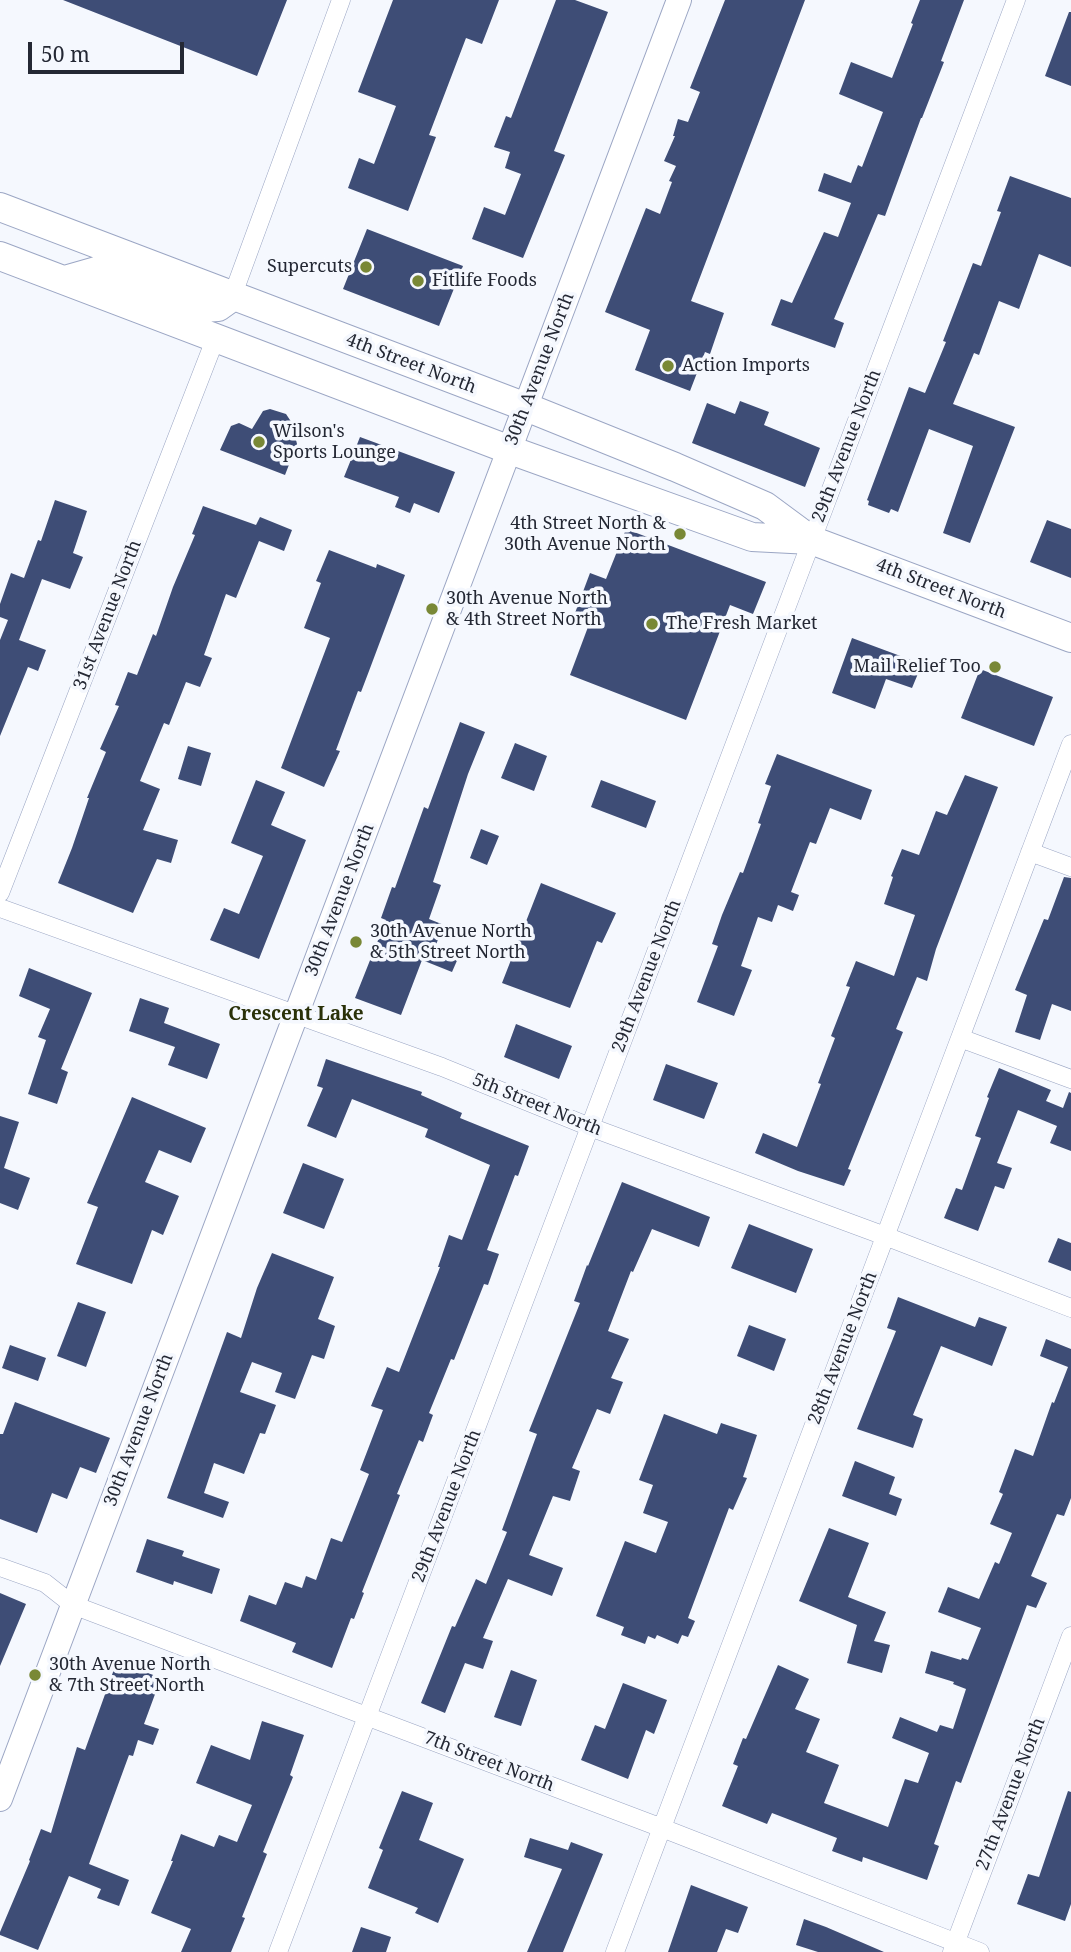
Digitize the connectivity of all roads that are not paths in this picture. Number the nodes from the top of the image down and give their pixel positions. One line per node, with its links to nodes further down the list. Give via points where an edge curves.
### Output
1 (341, 0): 7 (street)
2 (678, 0): 9 (street, 30th Avenue North)
3 (1016, 0): 11 (street, 29th Avenue North)
4 (0, 207): 7 (main road, 4th Street North)
5 (0, 256): 6 (main road, 4th Street North)
6 (65, 280): 7 (main road, via 100,270 202,308 218,307); 8 (main road, 4th Street North)
7 (232, 297): 9 (main road, 4th Street North)
8 (216, 337): 10 (main road, 4th Street North); 16 (street, 31st Avenue North)
9 (526, 407): 10 (street, 30th Avenue North); 11 (main road, 4th Street North, via 765,506)
10 (510, 450): 11 (main road, 4th Street North, via 752,537); 18 (street, 30th Avenue North)
11 (811, 540): 12 (main road, 4th Street North); 21 (street, 29th Avenue North)
12 (1071, 638)
13 (1071, 744): 14 (street, 28th Avenue North)
14 (1030, 852): 15 (street); 19 (street, 28th Avenue North)
15 (1071, 867)
16 (0, 893)
17 (0, 908): 18 (street, 5th Street North)
18 (296, 1015): 21 (street, 5th Street North); 25 (street, 30th Avenue North)
19 (960, 1038): 20 (street); 22 (street, 28th Avenue North)
20 (1071, 1079)
21 (590, 1127): 22 (street, 5th Street North); 27 (street, 29th Avenue North)
22 (885, 1236): 23 (street, 5th Street North); 29 (street, 28th Avenue North)
23 (1071, 1308)
24 (0, 1567): 25 (street, 7th Street North, via 45,1583)
25 (74, 1605): 27 (street, 7th Street North); 28 (street, 30th Avenue North)
26 (1071, 1636): 30 (street, 27th Avenue North)
27 (367, 1716): 29 (street, 7th Street North); 31 (street, 29th Avenue North)
28 (1, 1795)
29 (662, 1828): 30 (street, 7th Street North); 32 (street, 28th Avenue North)
30 (953, 1947): 33 (street, 7th Street North)
31 (278, 1952)
32 (615, 1952)
33 (981, 1952)

